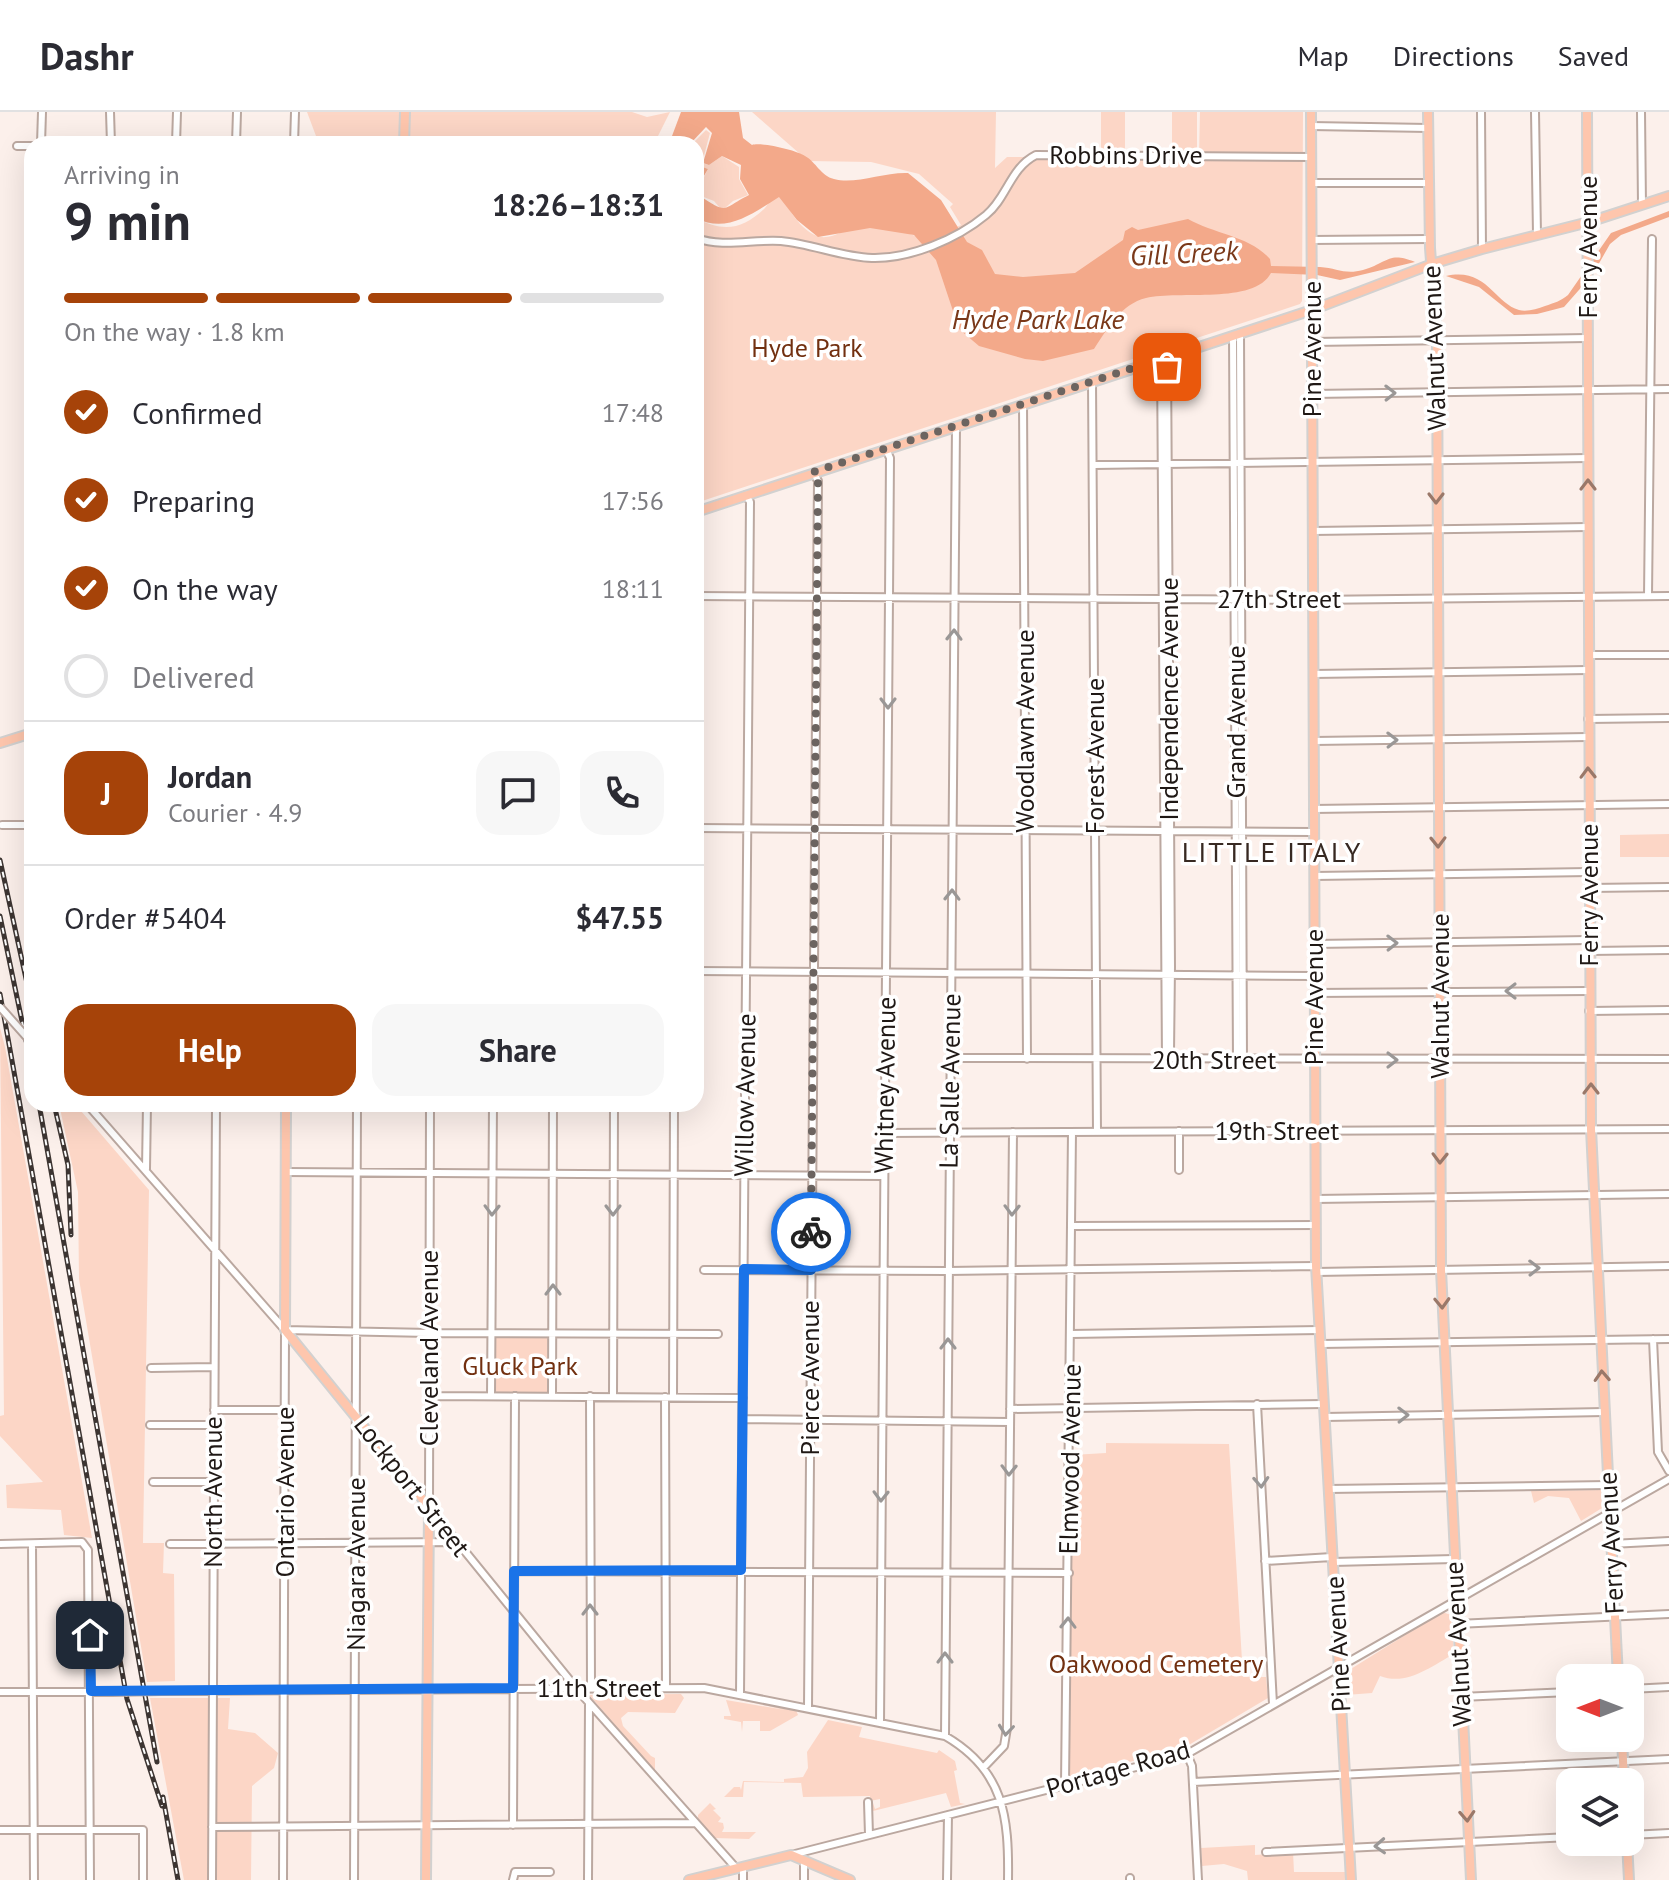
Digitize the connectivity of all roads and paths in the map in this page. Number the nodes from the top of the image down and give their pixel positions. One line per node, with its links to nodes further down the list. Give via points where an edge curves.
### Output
1 (42, 112): 15 (street)
2 (110, 112): 16 (street)
3 (177, 112): 17 (street)
4 (237, 112): 18 (street)
5 (295, 112): 19 (street)
6 (405, 112): 20 (main road)
7 (1311, 112): 13 (main road, Pine Avenue)
8 (1428, 112): 14 (main road, Walnut Avenue)
9 (1481, 112): 34 (street)
10 (1535, 112): 29 (street)
11 (1587, 112): 28 (main road, Ferry Avenue)
12 (1641, 112): 27 (street)
13 (1311, 126): 14 (street); 23 (main road, Pine Avenue)
14 (1428, 128): 25 (main road, Walnut Avenue)
15 (41, 136)
16 (111, 136)
17 (176, 136)
18 (236, 136)
19 (294, 136)
20 (404, 136)
21 (17, 146): 22 (street)
22 (24, 146)
23 (1311, 157): 24 (main road, Pine Avenue); 32 (street, Robbins Drive, via 1036,155 1023,161 989,213 962,231 891,257 784,242)
24 (1311, 183): 25 (street); 33 (main road, Pine Avenue)
25 (1428, 183): 30 (main road, Walnut Avenue)
26 (1669, 196): 27 (main road)
27 (1642, 205): 28 (main road)
28 (1589, 222): 29 (main road); 38 (main road, Ferry Avenue)
29 (1537, 234): 34 (main road)
30 (1429, 239): 33 (street); 35 (main road, Walnut Avenue)
31 (1652, 239): 43 (street)
32 (704, 240)
33 (1311, 240): 36 (main road, Pine Avenue)
34 (1482, 249): 35 (main road)
35 (1432, 264): 36 (main road); 39 (main road, Walnut Avenue)
36 (1312, 310): 37 (main road); 40 (main road, Pine Avenue)
37 (1237, 334): 41 (main road); 54 (street)
38 (1587, 338): 39 (street); 45 (main road, Ferry Avenue)
39 (1437, 339): 40 (street); 46 (main road, Walnut Avenue)
40 (1312, 342): 47 (main road, Pine Avenue)
41 (1164, 358): 42 (main road); 56 (street, Independence Avenue)
42 (1092, 381): 48 (main road); 55 (street, Forest Avenue)
43 (1649, 389): 44 (street); 45 (street); 67 (street)
44 (1669, 389)
45 (1587, 390): 46 (street); 51 (main road, Ferry Avenue)
46 (1437, 392): 47 (street, one-way to 46); 52 (main road, Walnut Avenue)
47 (1312, 394): 53 (main road, Pine Avenue)
48 (1023, 404): 49 (main road); 71 (street, Woodlawn Avenue)
49 (956, 426): 50 (main road); 70 (street, La Salle Avenue)
50 (886, 449): 57 (main road); 69 (street, Whitney Avenue)
51 (1588, 458): 52 (street); 60 (main road, Ferry Avenue, one-way to 51)
52 (1437, 460): 53 (street); 61 (main road, Walnut Avenue, one-way to 61)
53 (1312, 462): 54 (street); 62 (main road, Pine Avenue)
54 (1238, 463): 56 (street); 75 (street)
55 (1094, 465): 56 (street); 72 (street, Forest Avenue)
56 (1165, 465): 73 (street, Independence Avenue)
57 (813, 472): 58 (main road); 65 (street, Pierce Avenue, via 818,481)
58 (746, 495): 59 (main road); 64 (street, Willow Avenue)
59 (704, 509)
60 (1588, 527): 61 (street); 66 (main road, Ferry Avenue)
61 (1436, 529): 62 (street); 74 (main road, Walnut Avenue)
62 (1313, 531): 76 (main road, Pine Avenue)
63 (704, 596): 64 (street, 27th Street)
64 (749, 596): 65 (street, 27th Street); 96 (street, Willow Avenue)
65 (817, 596): 69 (street, 27th Street); 97 (street, Pierce Avenue)
66 (1588, 596): 67 (street, 27th Street); 74 (street, 27th Street); 77 (main road, Ferry Avenue)
67 (1648, 596): 68 (street, 27th Street)
68 (1669, 596)
69 (889, 597): 70 (street, 27th Street); 98 (street, Whitney Avenue, one-way to 98)
70 (955, 597): 71 (street, 27th Street); 99 (street, La Salle Avenue, one-way to 70)
71 (1025, 597): 72 (street, 27th Street); 100 (street, Woodlawn Avenue)
72 (1095, 598): 73 (street, 27th Street); 101 (street, Forest Avenue)
73 (1166, 598): 75 (street, 27th Street); 102 (street, Independence Avenue)
74 (1437, 598): 76 (street, 27th Street); 80 (main road, Walnut Avenue)
75 (1239, 599): 76 (street, 27th Street); 103 (street)
76 (1312, 600): 81 (main road, Pine Avenue)
77 (1588, 655): 78 (street); 79 (main road, Ferry Avenue)
78 (1669, 655)
79 (1588, 670): 80 (street); 83 (main road, Ferry Avenue)
80 (1438, 671): 81 (street); 86 (main road, Walnut Avenue)
81 (1313, 674): 87 (main road, Pine Avenue)
82 (1669, 718): 83 (street)
83 (1588, 719): 85 (main road, Ferry Avenue)
84 (24, 736): 88 (main road)
85 (1588, 737): 86 (street); 91 (main road, Ferry Avenue, one-way to 85)
86 (1438, 738): 87 (street, one-way to 86); 90 (main road, Walnut Avenue)
87 (1314, 741): 92 (main road, Pine Avenue)
88 (0, 743)
89 (1669, 804): 91 (street)
90 (1438, 806): 91 (street); 92 (street); 106 (main road, Walnut Avenue, one-way to 106)
91 (1589, 806): 105 (main road, Ferry Avenue)
92 (1313, 809): 104 (main road, Pine Avenue)
93 (2, 825): 94 (street)
94 (24, 825)
95 (704, 828): 96 (street)
96 (747, 828): 97 (street); 117 (street, Willow Avenue)
97 (816, 829): 98 (street); 116 (street, Pierce Avenue)
98 (887, 829): 99 (street); 118 (street, Whitney Avenue)
99 (953, 829): 100 (street); 119 (street, La Salle Avenue, one-way to 99)
100 (1026, 830): 101 (street); 120 (street, Woodlawn Avenue)
101 (1096, 830): 102 (street); 121 (street, Forest Avenue)
102 (1167, 830): 103 (street); 122 (street, Independence Avenue)
103 (1239, 831): 104 (street); 123 (street)
104 (1313, 832): 107 (main road, Pine Avenue)
105 (1589, 872): 106 (street); 109 (main road, Ferry Avenue)
106 (1439, 874): 107 (street); 111 (main road, Walnut Avenue)
107 (1314, 876): 112 (main road, Pine Avenue)
108 (1669, 887): 109 (street)
109 (1589, 888): 110 (main road, Ferry Avenue)
110 (1589, 940): 111 (street); 114 (main road, Ferry Avenue)
111 (1439, 942): 112 (street, one-way to 111); 126 (main road, Walnut Avenue)
112 (1314, 944): 124 (main road, Pine Avenue)
113 (1669, 950): 114 (street)
114 (1589, 951): 125 (main road, Ferry Avenue)
115 (704, 971): 117 (street)
116 (814, 971): 117 (street); 118 (street); 171 (street, Pierce Avenue)
117 (746, 972): 169 (street, Willow Avenue)
118 (886, 972): 119 (street); 159 (street, Whitney Avenue)
119 (951, 973): 120 (street); 132 (street, La Salle Avenue)
120 (1027, 973): 121 (street); 133 (street, Woodlawn Avenue)
121 (1096, 973): 122 (street); 134 (street, Forest Avenue)
122 (1168, 974): 123 (street); 137 (street, Independence Avenue)
123 (1240, 975): 124 (street); 138 (street)
124 (1314, 976): 127 (main road, Pine Avenue)
125 (1589, 991): 126 (street, one-way to 126); 130 (main road, Ferry Avenue)
126 (1439, 992): 127 (street); 140 (main road, Walnut Avenue)
127 (1314, 993): 139 (main road, Pine Avenue)
128 (0, 1007): 131 (street, bridge)
129 (1669, 1010): 130 (street)
130 (1589, 1011): 135 (main road, Ferry Avenue)
131 (24, 1034)
132 (950, 1058): 133 (street, 20th Street); 160 (street, La Salle Avenue)
133 (1027, 1059): 134 (street, 20th Street)
134 (1097, 1059): 137 (street, 20th Street); 158 (street, Forest Avenue)
135 (1590, 1059): 136 (street, 20th Street); 140 (street, 20th Street); 151 (main road, Ferry Avenue, one-way to 135)
136 (1669, 1059)
137 (1166, 1060): 138 (street, 20th Street)
138 (1240, 1060): 139 (street, 20th Street)
139 (1314, 1060): 140 (street, 20th Street, one-way to 140); 155 (main road, Pine Avenue)
140 (1439, 1060): 153 (main road, Walnut Avenue)
141 (94, 1112): 161 (street, Lockport Street)
142 (147, 1112): 161 (street)
143 (216, 1112): 179 (street, North Avenue)
144 (286, 1112): 163 (main road, Ontario Avenue)
145 (357, 1112): 164 (street, Niagara Avenue)
146 (430, 1112): 166 (street, Cleveland Avenue)
147 (493, 1112): 165 (street)
148 (553, 1112): 167 (street)
149 (614, 1112): 168 (street)
150 (674, 1112): 170 (street)
151 (1591, 1129): 152 (street, 19th Street); 153 (street, 19th Street); 174 (main road, Ferry Avenue)
152 (1669, 1129)
153 (1440, 1130): 155 (street, 19th Street); 175 (main road, Walnut Avenue, one-way to 175)
154 (1179, 1131): 155 (street, 19th Street); 158 (street, 19th Street); 162 (street)
155 (1314, 1131): 176 (main road, Pine Avenue)
156 (1013, 1132): 157 (street, 19th Street); 160 (street, 19th Street); 188 (street, one-way to 188)
157 (1072, 1132): 158 (street, 19th Street); 178 (street, Elmwood Avenue)
158 (1097, 1132)
159 (885, 1133): 160 (street, 19th Street); 172 (street, Whitney Avenue)
160 (950, 1133): 190 (street, La Salle Avenue)
161 (146, 1169): 179 (street, Lockport Street)
162 (1179, 1170)
163 (286, 1172): 164 (street); 191 (main road, Ontario Avenue)
164 (357, 1173): 166 (street); 193 (street, Niagara Avenue)
165 (492, 1173): 166 (street); 167 (street); 196 (street, one-way to 196)
166 (430, 1174): 194 (street, Cleveland Avenue)
167 (553, 1174): 168 (street); 197 (street, one-way to 167)
168 (613, 1174): 170 (street); 195 (street, one-way to 195)
169 (744, 1174): 170 (street); 171 (street); 182 (street, Willow Avenue)
170 (674, 1175): 198 (street)
171 (812, 1175): 172 (street); 186 (street, Pierce Avenue)
172 (884, 1176): 187 (street, Whitney Avenue)
173 (1669, 1194): 174 (street)
174 (1593, 1195): 175 (street); 181 (main road, Ferry Avenue)
175 (1439, 1197): 176 (street); 189 (main road, Walnut Avenue)
176 (1315, 1199): 177 (main road, Pine Avenue)
177 (1315, 1225): 178 (street); 184 (main road, Pine Avenue)
178 (1072, 1226): 183 (street, Elmwood Avenue)
179 (214, 1249): 191 (street, Lockport Street); 206 (street, North Avenue)
180 (1669, 1266): 181 (street)
181 (1597, 1268): 189 (street, one-way to 181); 203 (main road, Ferry Avenue)
182 (744, 1269): 185 (street); 186 (street); 215 (street, Willow Avenue)
183 (1071, 1269): 184 (street); 188 (street); 200 (street, Elmwood Avenue)
184 (1316, 1269): 189 (street); 192 (main road, Pine Avenue)
185 (704, 1270)
186 (811, 1270): 187 (street); 227 (street, Pierce Avenue)
187 (884, 1270): 190 (street); 228 (street, Whitney Avenue)
188 (1011, 1270): 190 (street); 219 (street)
189 (1441, 1270): 204 (main road, Walnut Avenue, one-way to 204)
190 (948, 1271): 229 (street, La Salle Avenue, one-way to 190)
191 (285, 1330): 193 (street); 221 (street, Ontario Avenue); 224 (main road, Lockport Street)
192 (1320, 1330): 200 (street); 205 (main road, Pine Avenue)
193 (356, 1333): 194 (street); 224 (street, Niagara Avenue)
194 (429, 1333): 196 (street); 208 (street, Cleveland Avenue)
195 (612, 1333): 197 (street); 198 (street); 213 (street)
196 (491, 1334): 197 (street); 209 (street)
197 (553, 1334): 211 (street)
198 (674, 1334): 199 (street); 214 (street)
199 (718, 1334)
200 (1071, 1334): 218 (street, Elmwood Avenue)
201 (1653, 1339): 202 (street); 203 (street); 233 (street, via 1658,1452)
202 (1669, 1339)
203 (1601, 1340): 204 (street); 222 (main road, Ferry Avenue, one-way to 203)
204 (1443, 1342): 205 (street); 223 (main road, Walnut Avenue)
205 (1321, 1344): 217 (main road, Pine Avenue)
206 (213, 1367): 207 (street); 220 (street, North Avenue)
207 (151, 1368)
208 (429, 1396): 209 (street); 240 (street, Cleveland Avenue)
209 (491, 1396): 210 (street)
210 (515, 1396): 211 (street); 257 (street)
211 (552, 1396): 212 (street)
212 (590, 1396): 213 (street); 258 (street)
213 (613, 1396): 214 (street)
214 (669, 1397): 215 (street); 255 (street)
215 (743, 1398): 226 (street, Willow Avenue)
216 (1257, 1404): 217 (street); 218 (street); 254 (street, one-way to 254)
217 (1324, 1404): 225 (main road, Pine Avenue)
218 (1070, 1407): 219 (street); 263 (street, Elmwood Avenue)
219 (1010, 1409): 230 (street)
220 (214, 1410): 221 (street); 232 (street, North Avenue)
221 (286, 1410): 250 (street, Ontario Avenue)
222 (1604, 1412): 223 (street); 237 (main road, Ferry Avenue)
223 (1447, 1414): 225 (street, one-way to 223); 238 (main road, Walnut Avenue)
224 (356, 1415): 240 (main road, Lockport Street); 244 (street, Niagara Avenue)
225 (1325, 1417): 239 (main road, Pine Avenue)
226 (743, 1419): 227 (street); 256 (street, Willow Avenue)
227 (810, 1420): 228 (street); 259 (street, Pierce Avenue)
228 (882, 1420): 229 (street); 260 (street, Whitney Avenue, one-way to 260)
229 (947, 1422): 230 (street); 261 (street, La Salle Avenue)
230 (1010, 1422): 262 (street, one-way to 262)
231 (150, 1425): 232 (street)
232 (213, 1425): 236 (street, North Avenue)
233 (1669, 1471)
234 (1669, 1479): 241 (street, Portage Road)
235 (153, 1482): 236 (street)
236 (213, 1482): 249 (street, North Avenue)
237 (1608, 1485): 238 (street); 241 (main road, Ferry Avenue)
238 (1450, 1487): 239 (street); 252 (main road, Walnut Avenue)
239 (1328, 1489): 253 (main road, Pine Avenue)
240 (429, 1507): 243 (street, Lockport Street); 245 (main road, Cleveland Avenue)
241 (1610, 1513): 251 (main road, Ferry Avenue); 264 (street, Portage Road)
242 (1669, 1541): 251 (street)
243 (455, 1542): 245 (street); 266 (street, Lockport Street)
244 (356, 1543): 245 (street); 250 (street); 277 (street, Niagara Avenue)
245 (428, 1543): 278 (main road, Cleveland Avenue)
246 (0, 1544): 247 (street)
247 (32, 1544): 280 (street); 281 (street, via 82,1542 88,1550)
248 (170, 1544): 249 (street)
249 (213, 1544): 250 (street); 282 (street, North Avenue)
250 (284, 1544): 279 (street, Ontario Avenue)
251 (1611, 1544): 267 (main road, Ferry Avenue)
252 (1454, 1559): 253 (street); 264 (main road, Walnut Avenue)
253 (1333, 1560): 254 (street); 270 (main road, Pine Avenue)
254 (1265, 1561): 288 (street)
255 (665, 1570): 256 (street); 258 (street); 275 (street)
256 (741, 1570): 259 (street); 285 (street, Willow Avenue)
257 (514, 1571): 258 (street); 266 (street)
258 (590, 1571): 274 (street, one-way to 258)
259 (809, 1571): 260 (street); 289 (street, Pierce Avenue)
260 (880, 1571): 261 (street); 290 (street, Whitney Avenue)
261 (946, 1572): 262 (street); 291 (street, La Salle Avenue, one-way to 261)
262 (1008, 1572): 263 (street); 296 (street, one-way to 296, via 1006,1739)
263 (1069, 1573): 301 (street, Elmwood Avenue, one-way to 263)
264 (1456, 1599): 268 (main road, Walnut Avenue); 270 (street, Portage Road)
265 (1669, 1614): 267 (street)
266 (514, 1615): 272 (street); 273 (street, Lockport Street)
267 (1615, 1616): 268 (street); 269 (main road, Ferry Avenue)
268 (1457, 1624): 286 (main road, Walnut Avenue)
269 (1617, 1664)
270 (1339, 1667): 288 (street, Portage Road); 299 (main road, Pine Avenue)
271 (1669, 1687): 276 (street)
272 (513, 1688): 273 (street, 11th Street); 278 (street, 11th Street); 309 (street)
273 (576, 1688): 274 (street, 11th Street); 287 (street, Lockport Street)
274 (591, 1688): 275 (street, 11th Street)
275 (666, 1688): 285 (street, 11th Street)
276 (1644, 1688)
277 (355, 1689): 278 (street, 11th Street); 279 (street, 11th Street); 308 (street, Niagara Avenue)
278 (427, 1689): 307 (main road, Cleveland Avenue)
279 (284, 1690): 282 (street, 11th Street); 310 (street, Ontario Avenue)
280 (33, 1691): 281 (street, 11th Street); 283 (street, 11th Street); 313 (street)
281 (91, 1691): 282 (street, 11th Street, bridge); 314 (street)
282 (212, 1691): 311 (street, North Avenue)
283 (0, 1692)
284 (1556, 1693): 286 (street)
285 (740, 1695): 289 (street, 11th Street)
286 (1461, 1697): 298 (main road, Walnut Avenue)
287 (589, 1703): 305 (street); 306 (street, Lockport Street)
288 (1273, 1704): 293 (street, Portage Road)
289 (808, 1708): 290 (street, 11th Street)
290 (880, 1723): 291 (street, 11th Street)
291 (945, 1736): 296 (street, 11th Street)
292 (1623, 1752): 295 (main road)
293 (1187, 1754): 300 (street); 301 (street, Portage Road)
294 (1669, 1759): 295 (street)
295 (1623, 1761): 297 (main road); 298 (street)
296 (984, 1767): 302 (street, 11th Street)
297 (1623, 1768)
298 (1465, 1769): 299 (street); 319 (main road, Walnut Avenue, one-way to 319)
299 (1345, 1776): 300 (street); 320 (main road, Pine Avenue)
300 (1193, 1782): 342 (street)
301 (1065, 1785): 302 (street, Portage Road)
302 (1002, 1801): 304 (street, Portage Road); 341 (street)
303 (868, 1802): 317 (street)
304 (948, 1815): 317 (street, Portage Road); 340 (street)
305 (589, 1823): 306 (street); 309 (street); 335 (street)
306 (695, 1823): 325 (street, Lockport Street)
307 (427, 1824): 308 (street); 309 (street); 333 (main road, Cleveland Avenue)
308 (355, 1825): 310 (street); 332 (street, Niagara Avenue)
309 (513, 1825)
310 (284, 1826): 311 (street); 331 (street, Ontario Avenue)
311 (212, 1827): 330 (street, North Avenue)
312 (0, 1830): 313 (street)
313 (34, 1830): 314 (street); 327 (street)
314 (90, 1830): 328 (street); 329 (street, via 143,1830)
315 (1669, 1833): 316 (street)
316 (1644, 1834)
317 (869, 1835): 322 (street, Portage Road)
318 (1556, 1838): 319 (street)
319 (1469, 1842): 320 (street, one-way to 320); 344 (main road, Walnut Avenue)
320 (1349, 1847): 321 (street); 343 (main road, Pine Avenue)
321 (1266, 1852)
322 (791, 1855): 324 (main road); 325 (main road)
323 (1628, 1856): 345 (main road)
324 (804, 1860): 338 (street); 339 (main road)
325 (740, 1868): 336 (main road); 337 (street)
326 (550, 1872): 334 (street, via 515,1872)
327 (34, 1880)
328 (90, 1880)
329 (143, 1880)
330 (212, 1880)
331 (283, 1880)
332 (354, 1880)
333 (426, 1880)
334 (513, 1880)
335 (588, 1880)
336 (689, 1880)
337 (743, 1880)
338 (804, 1880)
339 (850, 1880)
340 (947, 1880)
341 (1008, 1880)
342 (1198, 1880)
343 (1351, 1880)
344 (1471, 1880)
345 (1629, 1880)

